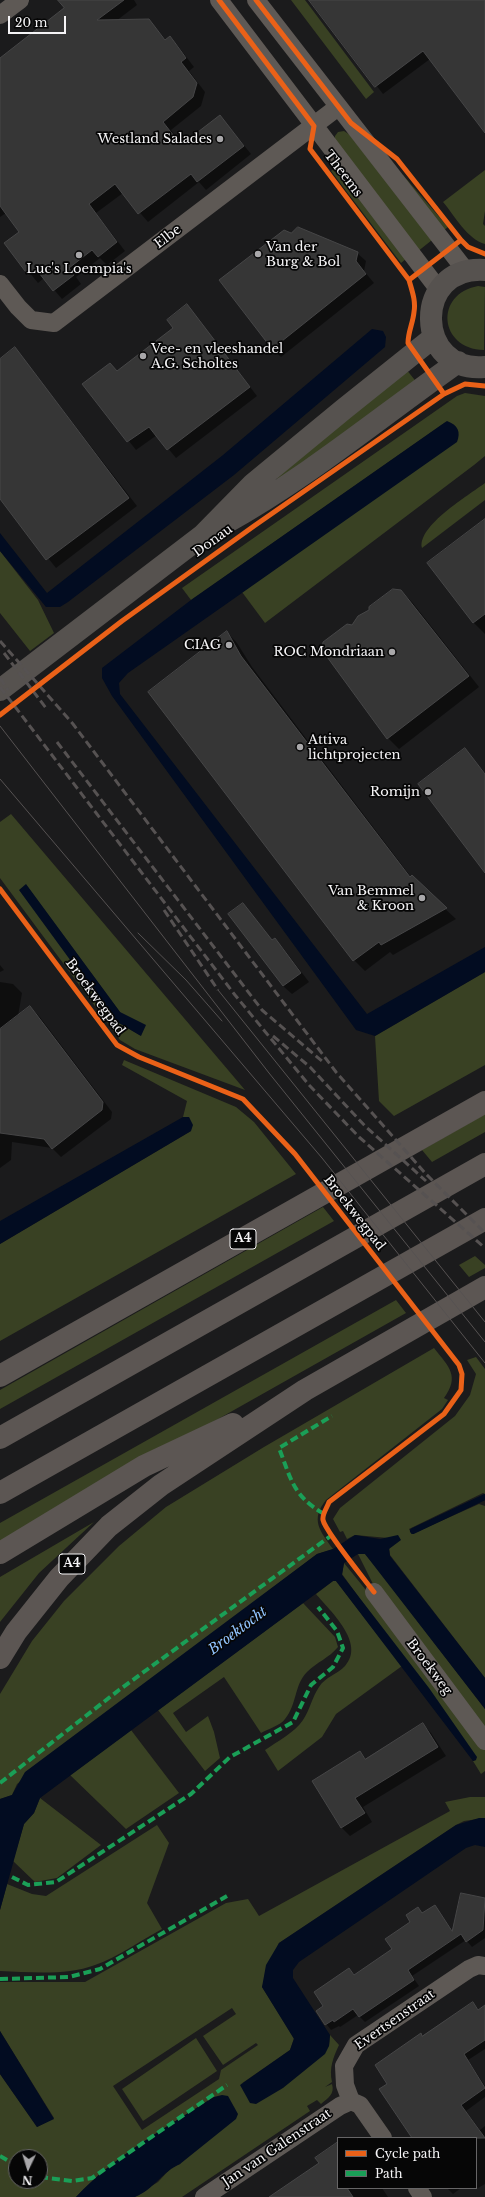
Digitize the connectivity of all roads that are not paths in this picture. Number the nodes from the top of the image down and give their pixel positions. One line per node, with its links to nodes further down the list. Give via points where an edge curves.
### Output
1 (20, 0): 4 (street)
2 (219, 0): 6 (street, Theems)
3 (256, 0): 5 (street)
4 (0, 15)
5 (338, 107): 6 (street, Elbe); 7 (street)
6 (314, 126): 8 (street, Elbe, via 54,323 31,320); 9 (street, Theems)
7 (476, 270): 9 (main road, via 451,278)
8 (0, 284)
9 (439, 290): 10 (main road, via 430,313)
10 (434, 337): 11 (main road, via 444,352); 13 (main road, Donau, via 254,484)
11 (458, 362): 12 (main road, via 474,367); 13 (main road, Donau, via 265,501)
12 (485, 367)
13 (203, 535): 14 (main road, Donau)
14 (0, 690)
15 (485, 1102): 19 (highway, A4)
16 (485, 1164): 21 (highway)
17 (485, 1219): 22 (highway)
18 (485, 1287): 20 (highway, A4)
19 (0, 1376)
20 (305, 1390): 23 (highway, A4, via 144,1466); 25 (highway, A4, via 161,1485 109,1526 59,1578 16,1632)
21 (0, 1438)
22 (0, 1493)
23 (0, 1553)
24 (374, 1592): 26 (street, Broekweg)
25 (0, 1658)
26 (485, 1741)
27 (485, 1966): 28 (street, Evertsenstraat, via 478,1965 469,1969 356,2045 344,2066 345,2085)
28 (351, 2101): 29 (street, via 360,2105); 31 (street, Jan van Galenstraat)
29 (382, 2137)
30 (417, 2189): 32 (street)
31 (204, 2197)
32 (423, 2197)

